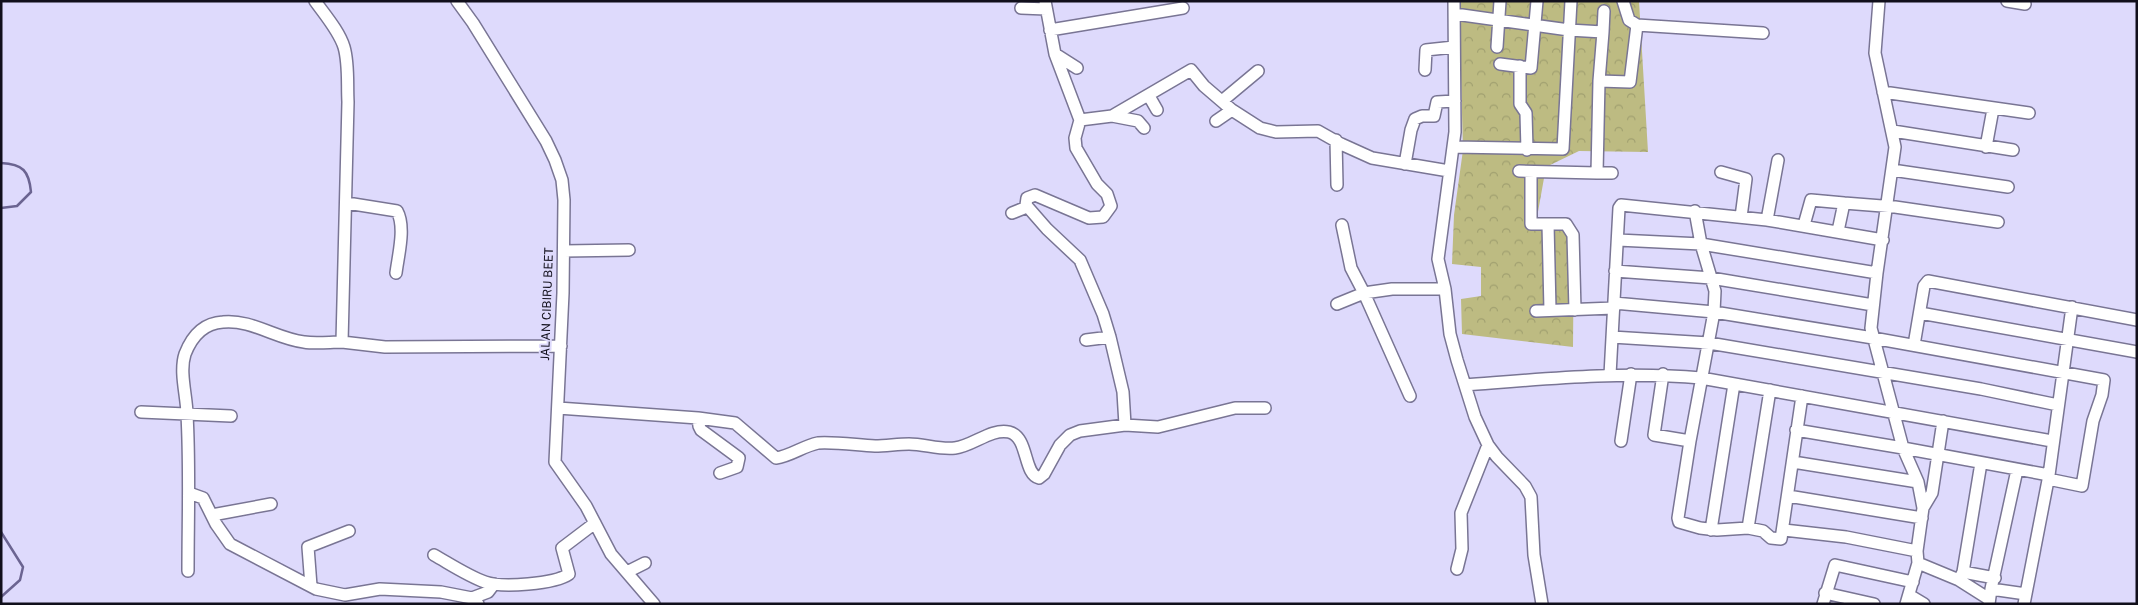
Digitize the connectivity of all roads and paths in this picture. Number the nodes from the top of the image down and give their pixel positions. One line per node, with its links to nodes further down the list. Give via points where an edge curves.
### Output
1 (315, 1): 61 (street, via 344,46 348,102)
2 (457, 1): 78 (street, JALAN CIBIRU BEET, via 484,40 555,160 564,200)
3 (1454, 1): 15 (street)
4 (1500, 1): 16 (street)
5 (1537, 1): 17 (street)
6 (1571, 1): 20 (street)
7 (1622, 1): 18 (street, via 1629,20)
8 (1879, 1): 32 (street, via 1875,53)
9 (2007, 1): 10 (street)
10 (2025, 4)
11 (1046, 5): 12 (street); 19 (street)
12 (1021, 8)
13 (1183, 8): 19 (street)
14 (1604, 11): 21 (street)
15 (1455, 14): 16 (street); 23 (street)
16 (1499, 20): 17 (street); 24 (street)
17 (1534, 25): 20 (street); 27 (street, via 1531,68)
18 (1637, 25): 22 (street); 31 (street, via 1630,82)
19 (1050, 30): 25 (street)
20 (1569, 30): 21 (street); 48 (street, via 1563,150)
21 (1603, 32): 31 (street)
22 (1763, 33)
23 (1454, 47): 29 (street, via 1426,50); 35 (street)
24 (1497, 47)
25 (1055, 54): 28 (street); 41 (street)
26 (1500, 64): 27 (street)
27 (1520, 66): 48 (street, via 1520,104 1526,113)
28 (1077, 68)
29 (1425, 70)
30 (1258, 71): 34 (street)
31 (1599, 81): 57 (street)
32 (1883, 92): 36 (street); 44 (street)
33 (1149, 96): 34 (street, via 1191,70); 37 (street); 40 (street)
34 (1222, 101): 38 (street)
35 (1455, 102): 46 (street); 51 (street, via 1437,102 1434,116 1414,119)
36 (1993, 109): 39 (street); 47 (street)
37 (1157, 110)
38 (1232, 110): 42 (street); 45 (street, via 1260,128 1276,132 1318,131)
39 (2029, 113)
40 (1112, 116): 41 (street); 43 (street, via 1138,121)
41 (1080, 120): 63 (street, via 1076,148 1111,202 1109,212 1103,217 1089,218 1035,195 1027,198)
42 (1216, 121)
43 (1144, 128)
44 (1893, 131): 47 (street); 52 (street)
45 (1336, 140): 51 (street, via 1372,158); 59 (street)
46 (1453, 147): 48 (street); 53 (street)
47 (1986, 147): 49 (street)
48 (1530, 150): 55 (street)
49 (2013, 150)
50 (1778, 160): 68 (street)
51 (1405, 164): 53 (street)
52 (1892, 170): 60 (street); 64 (street)
53 (1449, 171): 83 (street, via 1438,259)
54 (1519, 171): 55 (street)
55 (1532, 172): 57 (street); 70 (street, via 1531,224)
56 (1721, 172): 67 (street, via 1746,179)
57 (1597, 173): 58 (street)
58 (1612, 173)
59 (1337, 185)
60 (2008, 186)
61 (347, 203): 81 (street, via 397,211 400,232); 100 (street)
62 (1844, 203): 64 (street); 72 (street, via 1812,200); 73 (street)
63 (1027, 207): 66 (street); 95 (street, via 1080,260)
64 (1887, 207): 69 (street); 75 (street)
65 (1696, 211): 67 (street); 74 (street, via 1621,205); 76 (street)
66 (1012, 213)
67 (1741, 217): 68 (street)
68 (1767, 220): 72 (street)
69 (1998, 222)
70 (1548, 224): 89 (street); 90 (street, via 1566,224 1573,235)
71 (1342, 225): 84 (street, via 1351,268)
72 (1804, 225): 73 (street)
73 (1838, 232): 75 (street)
74 (1618, 240): 76 (street); 79 (street)
75 (1883, 240): 80 (street)
76 (1701, 244): 80 (street); 82 (street)
77 (629, 250): 78 (street)
78 (564, 251): 102 (street, JALAN CIBIRU BEET)
79 (1615, 272): 82 (street); 87 (street)
80 (1877, 272): 86 (street)
81 (396, 273)
82 (1712, 278): 86 (street); 92 (street)
83 (1445, 289): 84 (street, via 1392,289); 112 (street, via 1450,334)
84 (1364, 293): 85 (street); 114 (street)
85 (1337, 304)
86 (1873, 305): 97 (street)
87 (1614, 306): 90 (street); 92 (street); 96 (street)
88 (2072, 307): 93 (street, via 1928,281 1924,286); 94 (street); 99 (street)
89 (1550, 310): 90 (street); 91 (street)
90 (1575, 310)
91 (1536, 311)
92 (1714, 312): 97 (street); 101 (street)
93 (1920, 313): 99 (street); 103 (street)
94 (2137, 320)
95 (1110, 337): 98 (street); 125 (street, via 1123,392)
96 (1612, 337): 101 (street); 109 (street)
97 (1873, 338): 103 (street); 106 (street)
98 (1086, 340)
99 (2068, 340): 104 (street); 105 (street)
100 (342, 342): 102 (street, via 385,347); 121 (street, via 304,342 239,322 206,325 185,355)
101 (1709, 343): 106 (street); 110 (street)
102 (561, 346): 117 (street, JALAN CIBIRU BEET)
103 (1914, 346): 105 (street)
104 (2137, 352)
105 (2064, 372): 116 (street); 137 (street, via 2102,379 2102,396 2093,420 2082,486)
106 (1882, 373): 116 (street); 120 (street)
107 (1631, 374): 108 (street); 109 (street); 128 (street)
108 (1663, 374): 110 (street); 127 (street, via 1654,435)
109 (1610, 375): 112 (street)
110 (1701, 378): 111 (street); 127 (street)
111 (1734, 384): 113 (street); 146 (street)
112 (1465, 385): 130 (street)
113 (1770, 390): 115 (street); 145 (street)
114 (1410, 396)
115 (1802, 396): 120 (street); 126 (street)
116 (2058, 405): 129 (street)
117 (558, 408): 123 (street); 144 (street, JALAN CIBIRU BEET, via 555,462)
118 (1264, 408): 125 (street, via 1235,408 1158,427)
119 (142, 412): 121 (street)
120 (1893, 413): 124 (street); 131 (street)
121 (188, 415): 122 (street); 139 (street)
122 (231, 416)
123 (698, 418): 125 (street, via 735,423 776,458 818,443 954,448 995,433 1009,432 1020,440 1032,474 1038,478 1070,435); 136 (street, via 701,430 739,458 736,467)
124 (1943, 421): 129 (street); 132 (street)
125 (1125, 425)
126 (1796, 430): 131 (street); 133 (street)
127 (1690, 440): 146 (street, via 1678,520)
128 (1621, 441)
129 (2052, 441): 137 (street)
130 (1488, 445): 152 (street, via 1461,513 1462,549); 165 (street, via 1529,491)
131 (1902, 448): 132 (street); 138 (street)
132 (1938, 455): 134 (street); 142 (street, via 1932,493)
133 (1793, 462): 138 (street); 140 (street)
134 (1981, 462): 135 (street); 155 (street)
135 (2017, 470): 137 (street); 159 (street)
136 (720, 473)
137 (2048, 477): 162 (street)
138 (1918, 482): 142 (street)
139 (189, 493): 143 (street, via 203,498); 153 (street)
140 (1788, 496): 142 (street); 147 (street)
141 (271, 504): 143 (street)
142 (1922, 513): 150 (street)
143 (212, 514): 158 (street, via 230,544)
144 (594, 523): 154 (street, JALAN CIBIRU BEET, via 611,554); 157 (street, via 562,548 570,572 566,576 549,581)
145 (1748, 528): 146 (street); 147 (street, via 1780,540)
146 (1711, 530)
147 (1784, 530): 150 (street, via 1846,537)
148 (348, 531): 158 (street, via 308,548)
149 (434, 556): 157 (street)
150 (1918, 557): 155 (street); 156 (street)
151 (645, 564): 154 (street)
152 (1457, 569)
153 (188, 571)
154 (627, 572): 164 (street, JALAN CIBIRU BEET)
155 (1961, 576): 159 (street); 159 (street)
156 (1912, 582): 160 (street, via 1836,565); 161 (street)
157 (494, 584): 163 (street)
158 (311, 586): 163 (street, via 336,595 404,589 441,592)
159 (1991, 593): 162 (street)
160 (1824, 598): 166 (street)
161 (1908, 599): 167 (street)
162 (2025, 599)
163 (475, 601)
164 (654, 604)
165 (1542, 604)
166 (1874, 604)
167 (1924, 604)

